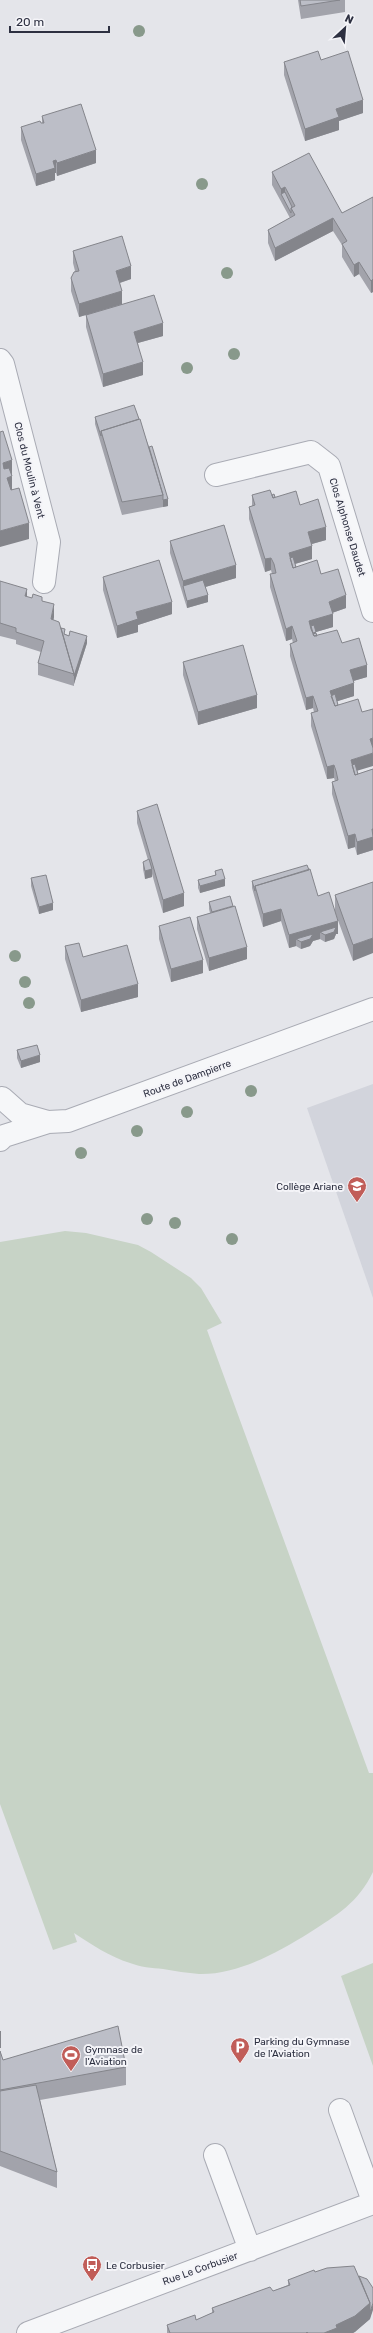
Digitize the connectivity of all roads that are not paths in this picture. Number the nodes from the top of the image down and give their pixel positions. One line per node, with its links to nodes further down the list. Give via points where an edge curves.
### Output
1 (0, 360): 3 (street, Clos du Moulin à Vent, via 49,542)
2 (216, 475): 4 (street, Clos Alphonse Daudet, via 311,452 329,466)
3 (44, 582)
4 (373, 611)
5 (373, 1009): 7 (street, Route de Dampierre, via 68,1121)
6 (1, 1096): 7 (street, via 20,1114); 8 (street, via 6,1117)
7 (48, 1122): 8 (street, Route de Dampierre)
8 (2, 1138)
9 (340, 2110): 11 (street)
10 (215, 2155): 12 (street)
11 (373, 2202): 12 (street, Rue Le Corbusier)
12 (250, 2250): 13 (street, Rue Le Corbusier)
13 (28, 2333)

